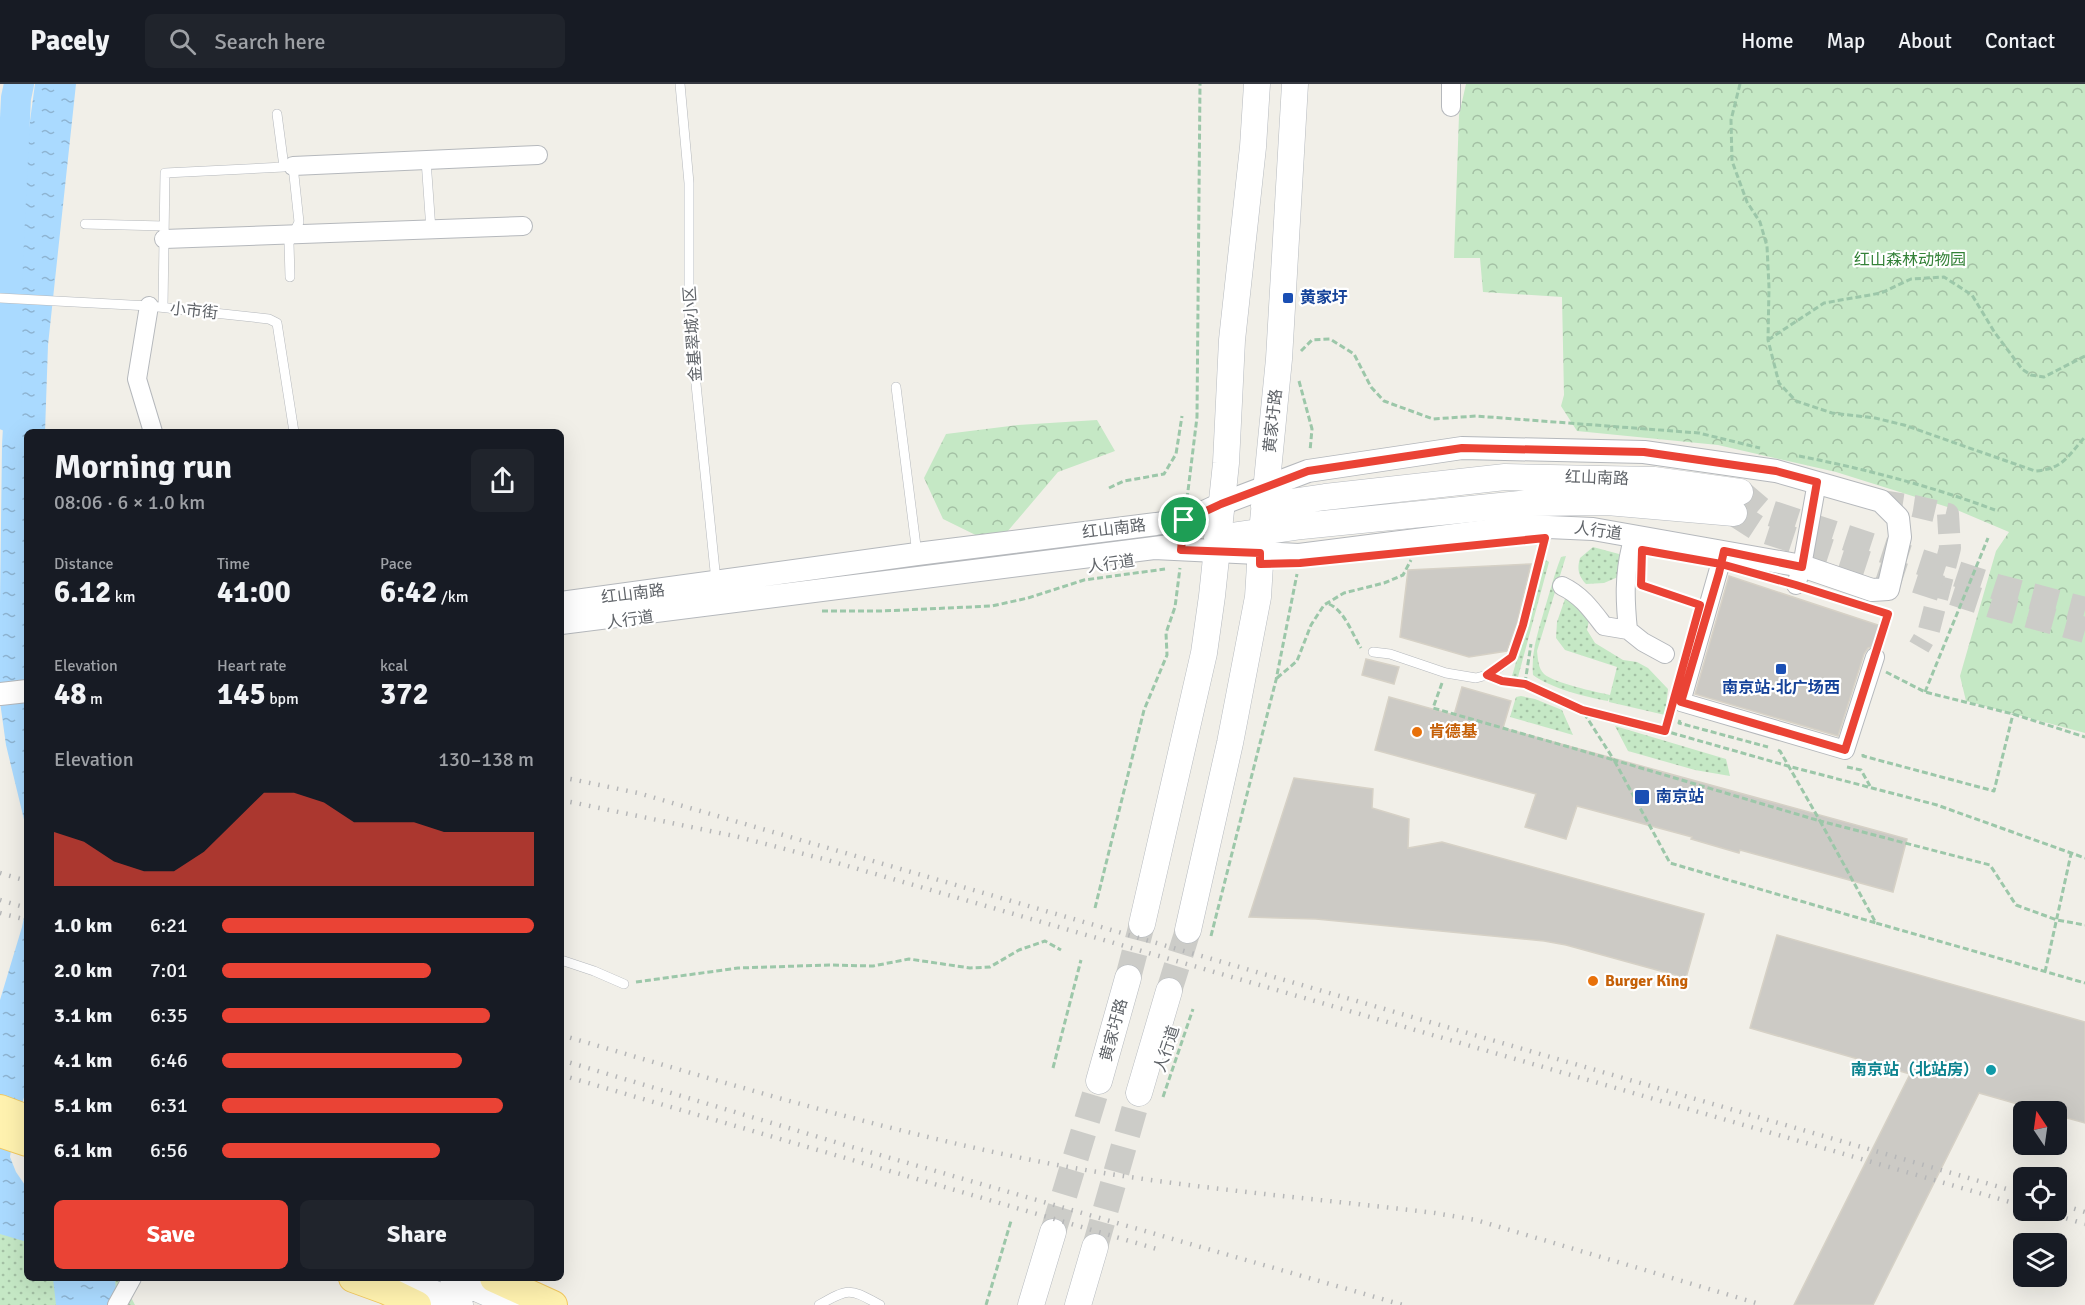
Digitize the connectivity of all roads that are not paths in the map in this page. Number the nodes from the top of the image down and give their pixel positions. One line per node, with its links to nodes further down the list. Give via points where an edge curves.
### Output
1 (680, 84): 30 (lane, 金基翠城小区, via 689,183 688,315)
2 (1257, 84): 22 (main road)
3 (1295, 84): 21 (main road, 黄家圩路, via 1280,358)
4 (1451, 84): 5 (street)
5 (1451, 107)
6 (277, 114): 9 (lane)
7 (538, 155): 8 (street)
8 (426, 160): 9 (street); 12 (lane)
9 (289, 167): 13 (lane, via 165,173); 14 (lane, via 299,222 289,243)
10 (85, 224): 13 (lane)
11 (523, 226): 12 (street)
12 (431, 230): 13 (street)
13 (164, 232): 16 (lane)
14 (290, 277)
15 (0, 298): 16 (lane, 小市街)
16 (156, 307): 18 (street, via 137,379); 19 (lane, 小市街, via 277,323)
17 (896, 387): 28 (lane)
18 (152, 429)
19 (294, 429)
20 (1817, 482): 21 (street, via 1776,471 1644,452 1462,448 1308,471); 29 (street); 29 (street, via 1881,501 1898,518 1900,537 1888,589 1872,590)
21 (1265, 497): 22 (street, 红山南路); 25 (main road, 黄家圩路); 25 (main road, 红山南路, via 1325,497 1505,477 1654,480 1737,502 1530,502 1439,510)
22 (1218, 527): 25 (main road, 红山南路); 26 (street, 红山南路); 26 (street, via 1175,560); 28 (street, 红山南路, via 1187,519); 42 (main road, via 1204,653)
23 (1556, 528): 24 (street); 25 (street, via 1526,526 1299,555); 35 (lane, via 1545,538 1512,657 1487,675 1476,678 1446,674)
24 (1651, 538): 27 (street); 34 (street, via 1631,547 1625,570)
25 (1261, 542): 43 (main road, 黄家圩路, via 1258,597)
26 (1154, 549): 33 (street, 红山南路)
27 (1724, 551): 29 (street); 37 (street, via 1681,702 1845,750)
28 (918, 554): 30 (street, 红山南路)
29 (1799, 576)
30 (716, 583): 32 (street, 红山南路)
31 (1562, 586): 34 (street, via 1587,603 1604,626)
32 (564, 603)
33 (564, 623)
34 (1628, 630): 36 (street)
35 (1373, 652)
36 (1665, 654)
37 (1875, 657)
38 (24, 678): 39 (street)
39 (0, 680)
40 (24, 691): 41 (street)
41 (0, 694)
42 (1142, 924)
43 (1188, 930)
44 (564, 961): 46 (lane)
45 (1128, 978): 48 (main road, 黄家圩路)
46 (624, 984)
47 (1169, 991): 49 (main road)
48 (1100, 1081)
49 (1151, 1095)
50 (0, 1109): 51 (main road)
51 (24, 1118)
52 (0, 1133): 53 (main road)
53 (24, 1141)
54 (1053, 1232): 68 (main road)
55 (1095, 1247): 69 (main road)
56 (130, 1281): 61 (street)
57 (361, 1281): 62 (main road)
58 (405, 1281): 63 (main road)
59 (460, 1281): 64 (main road)
60 (501, 1281): 65 (main road)
61 (117, 1305)
62 (417, 1305)
63 (460, 1305)
64 (515, 1305)
65 (553, 1305)
66 (819, 1305): 67 (lane, via 847,1291)
67 (880, 1305)
68 (1031, 1305)
69 (1078, 1305)

